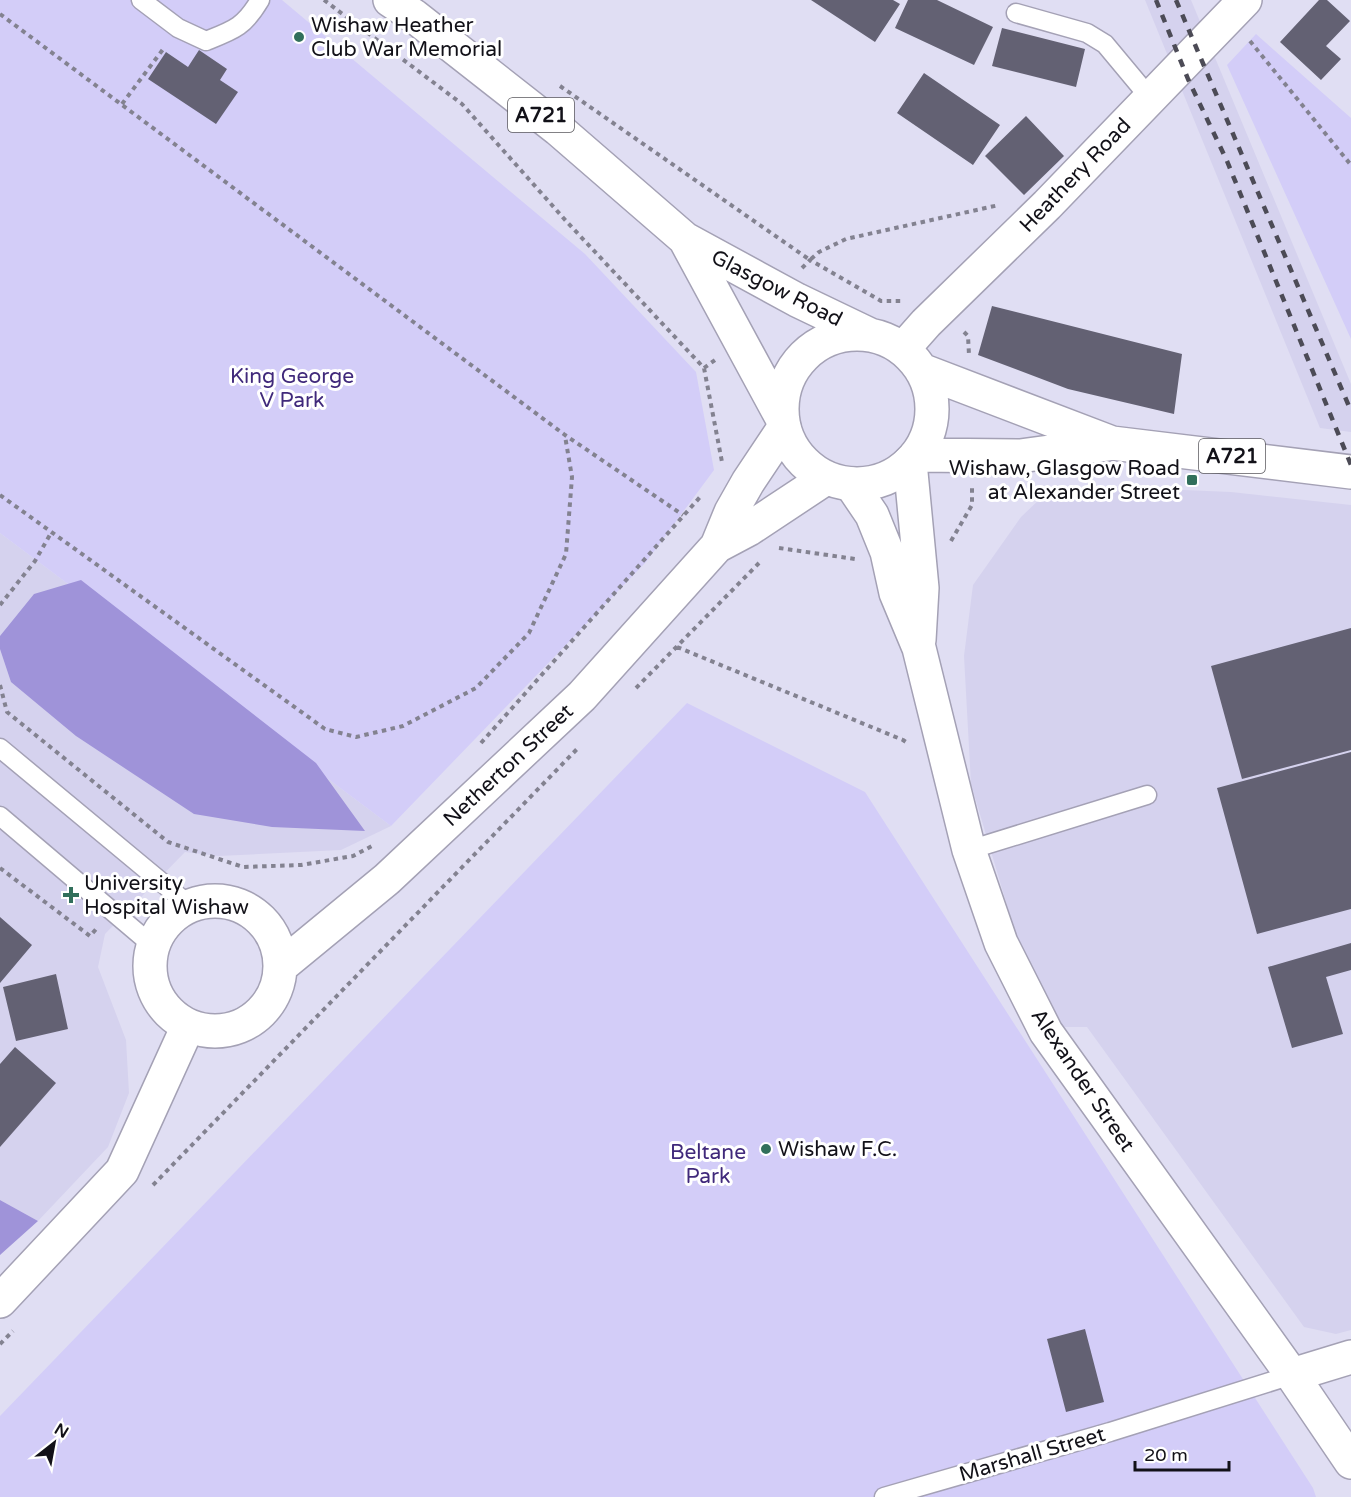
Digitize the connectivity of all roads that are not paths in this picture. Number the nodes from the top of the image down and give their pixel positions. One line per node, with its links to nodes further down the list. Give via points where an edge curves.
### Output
1 (141, 0): 2 (lane, via 178,28 206,41 238,28)
2 (260, 0)
3 (410, 5): 7 (street, Glasgow Road / A721)
4 (1237, 8): 6 (street, Heathery Road)
5 (1016, 13): 6 (lane, via 1087,33 1105,44)
6 (1150, 98): 9 (street, Heathery Road, via 926,323)
7 (685, 239): 8 (street, Glasgow Road / A721); 10 (street, Glasgow Road / A721)
8 (870, 335): 9 (street, via 887,340); 10 (street, via 847,334 825,341 806,354 792,371 783,393)
9 (912, 360): 11 (street, A721); 12 (street, via 928,388 931,421 926,439)
10 (783, 423): 14 (street, via 804,462); 15 (street, Netherton Street, via 731,512)
11 (1112, 443): 12 (street, A721, via 1020,456); 13 (street, A721)
12 (913, 458): 14 (street, via 893,475 873,482); 16 (street, Alexander Street, via 922,588)
13 (1351, 472)
14 (838, 481): 15 (street, Netherton Street); 16 (street, Alexander Street, via 872,515 887,552 896,593)
15 (717, 546): 23 (street, Netherton Street, via 582,696 387,879)
16 (919, 648): 20 (street, Alexander Street)
17 (0, 748): 21 (lane)
18 (1147, 795): 20 (lane)
19 (0, 816): 22 (lane)
20 (969, 850): 27 (street, Alexander Street, via 1001,943 1046,1032)
21 (189, 905): 22 (street, via 170,918); 23 (street, via 231,902 245,908 263,922 277,946)
22 (152, 945): 24 (street, via 152,987 163,1007)
23 (280, 967): 24 (street, via 272,998 258,1016 238,1028 210,1031)
24 (188, 1026): 25 (street, via 122,1171)
25 (8, 1314)
26 (1351, 1357): 27 (street, Marshall Street)
27 (1292, 1375): 28 (street, Alexander Street); 29 (lane, Marshall Street)
28 (1351, 1462)
29 (884, 1497)

